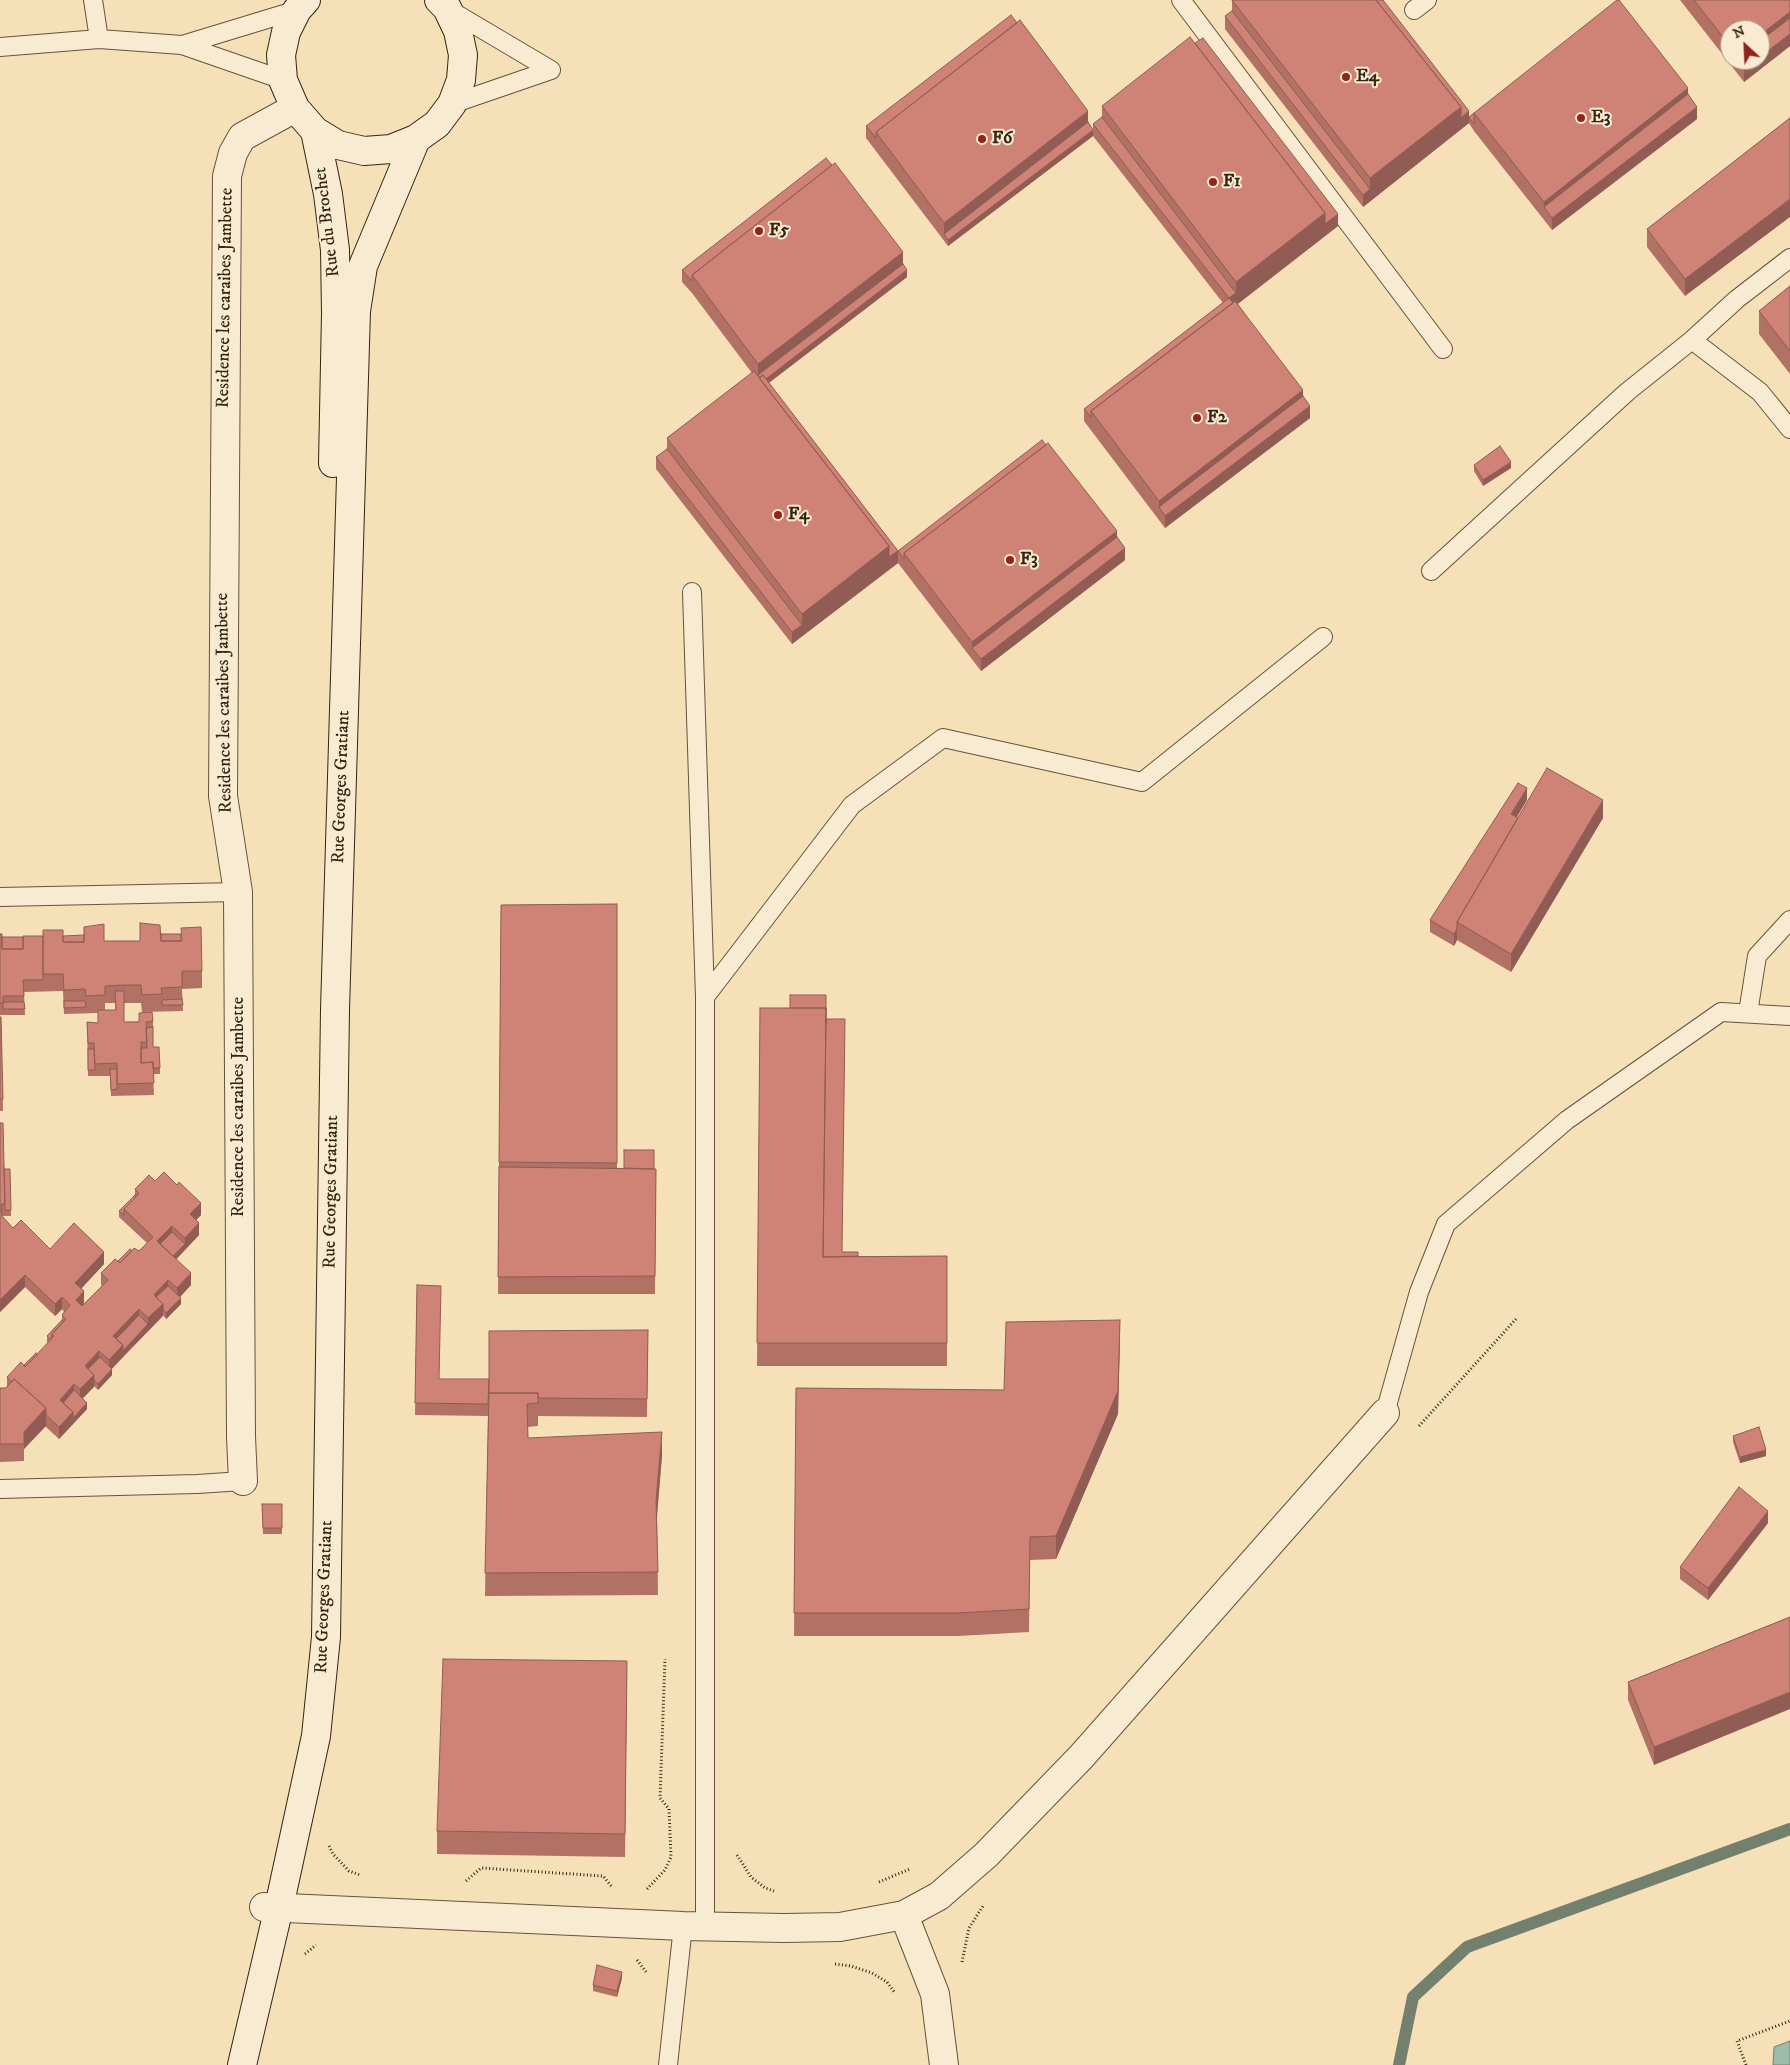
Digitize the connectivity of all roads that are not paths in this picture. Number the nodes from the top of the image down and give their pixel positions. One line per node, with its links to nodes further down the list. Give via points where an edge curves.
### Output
1 (93, 0): 5 (lane)
2 (1181, 0): 16 (lane)
3 (443, 4): 9 (street, via 458,31 463,55 460,80); 9 (lane, via 550,70)
4 (301, 5): 6 (lane); 8 (street, via 286,32 282,48)
5 (99, 39): 6 (lane); 7 (lane)
6 (182, 45): 8 (lane)
7 (0, 47)
8 (283, 80): 10 (street)
9 (452, 104): 12 (street, via 437,124)
10 (295, 108): 11 (street); 21 (street, Residence les caraibes Jambette, via 242,137 233,153 227,176 223,796)
11 (315, 132): 12 (street, via 338,145 364,151 391,149); 14 (street, Rue du Brochet)
12 (416, 140): 14 (street, Rue du Brochet)
13 (1790, 258): 15 (lane, via 1737,299)
14 (346, 312): 30 (street, Rue Georges Gratiant, via 326,1637 316,1736)
15 (1692, 340): 17 (lane, via 1760,392); 18 (lane, via 1627,392)
16 (1444, 348)
17 (1790, 430)
18 (1431, 571)
19 (692, 592): 24 (lane)
20 (1322, 637): 24 (lane, via 1142,782 943,738 852,805)
21 (238, 892): 22 (lane); 28 (street, Residence les caraibes Jambette)
22 (0, 897)
23 (1790, 920): 25 (lane, via 1757,956)
24 (705, 997): 32 (lane)
25 (1748, 1013): 26 (lane); 27 (lane, via 1721,1012 1567,1120 1446,1224 1420,1292)
26 (1790, 1016)
27 (1385, 1413): 31 (street, via 1081,1757 986,1855 939,1896)
28 (243, 1481): 29 (lane)
29 (0, 1489)
30 (272, 1907): 32 (street); 33 (street, Rue Georges Gratiant); 34 (street, Rue Georges Gratiant)
31 (904, 1915): 32 (street, via 840,1927); 36 (street, via 935,1994)
32 (694, 1926): 35 (lane)
33 (226, 2065)
34 (242, 2065)
35 (668, 2065)
36 (944, 2065)

